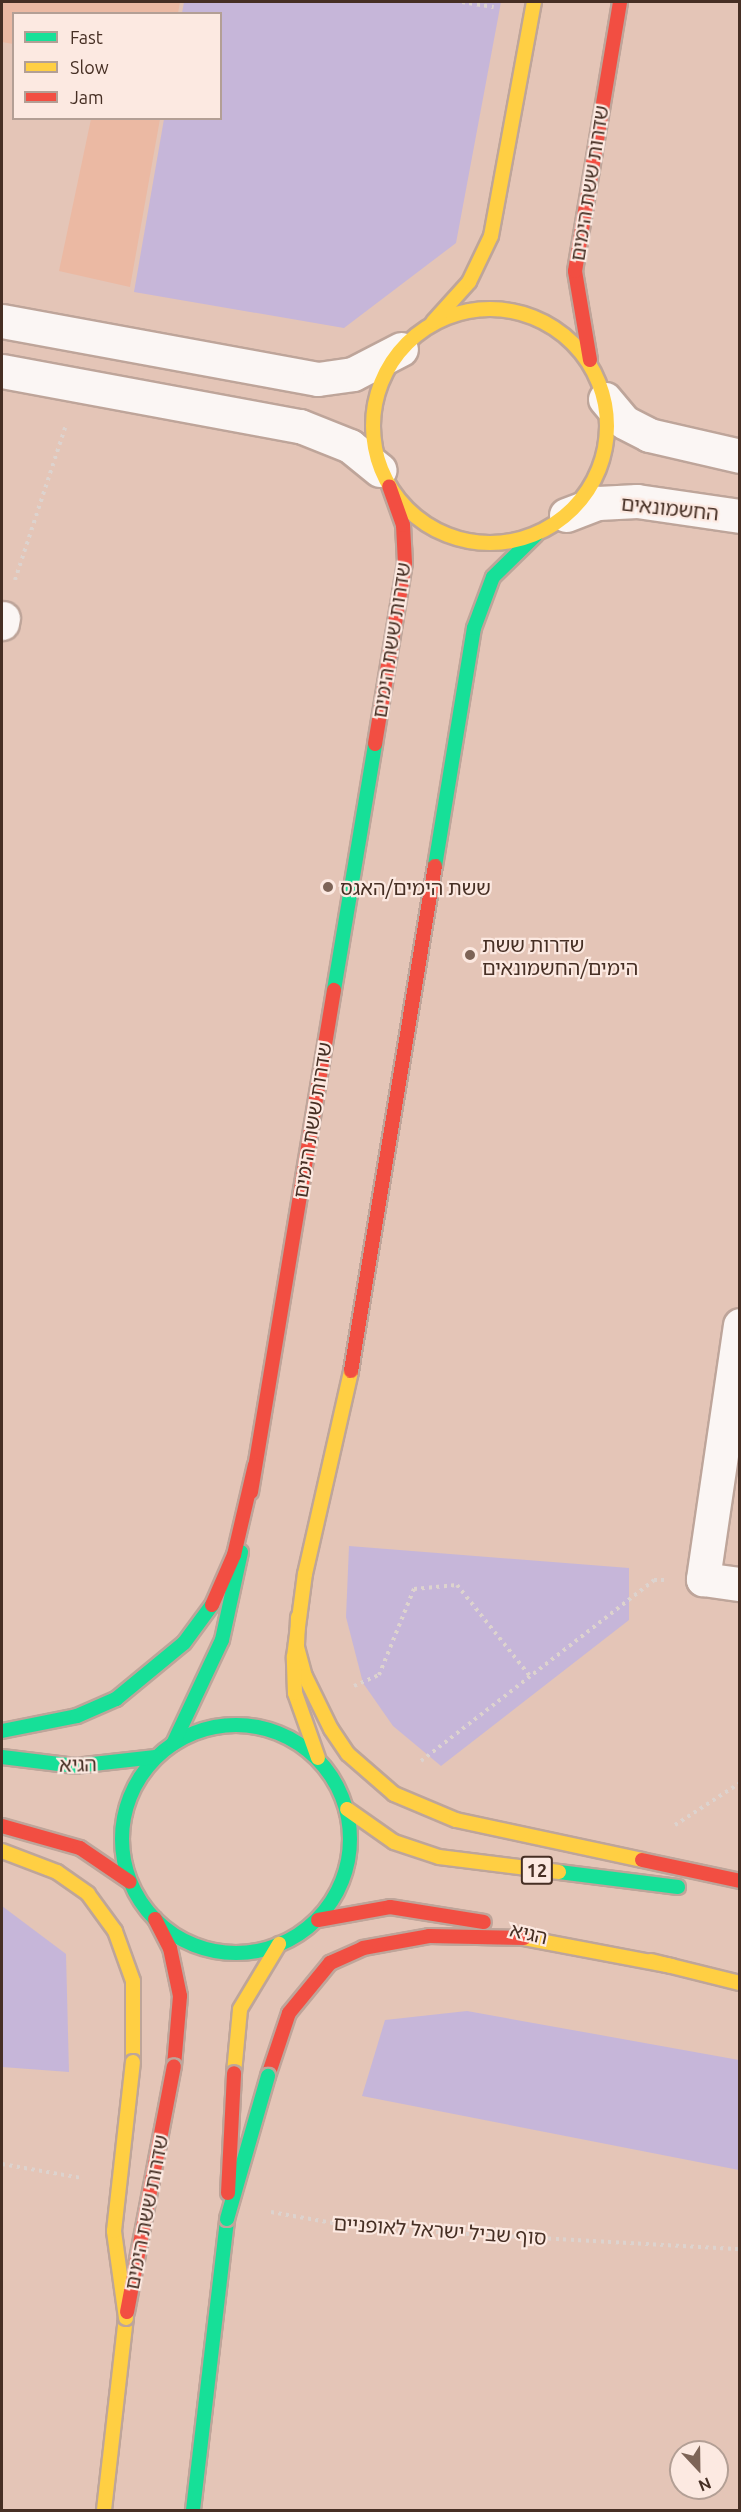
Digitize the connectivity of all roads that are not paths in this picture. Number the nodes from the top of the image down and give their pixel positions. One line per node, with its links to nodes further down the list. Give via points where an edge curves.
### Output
1 (534, 2): 4 (main road, via 491,236 469,282)
2 (620, 2): 6 (main road, שדרות ששת הימים, via 574,271 578,317)
3 (2, 321): 5 (street, via 318,379 353,374)
4 (429, 326): 5 (main road, שדרות ששת הימים); 6 (main road, via 483,308 519,312 567,336)
5 (401, 349): 10 (main road, שדרות ששת הימים, via 381,380 372,415)
6 (591, 364): 8 (main road)
7 (2, 371): 10 (street, via 300,426 350,446)
8 (605, 399): 9 (street, via 624,422 649,435); 11 (main road, via 608,436 598,471)
9 (740, 456)
10 (385, 478): 13 (main road, via 413,515 444,534 497,543); 15 (main road, שדרות ששת הימים, via 403,525 405,562)
11 (566, 515): 12 (street, החשמונאים, via 598,503 637,501); 13 (main road)
12 (740, 516)
13 (536, 535): 17 (main road, via 493,577 474,628 347,1395)
14 (740, 1325): 16 (street, via 703,1579)
15 (255, 1466): 18 (main road, via 234,1555 212,1604 184,1643 116,1699 77,1716); 19 (main road, שדרות ששת הימים, via 227,1624)
16 (740, 1584)
17 (298, 1617): 22 (main road, via 296,1694); 26 (main road, via 297,1647 316,1703 348,1754 386,1788 423,1809 456,1820)
18 (2, 1731)
19 (173, 1744): 21 (main road, 12); 22 (main road, 12, via 194,1732 238,1724 282,1733)
20 (2, 1757): 21 (main road, הגיא, via 75,1766)
21 (155, 1758): 27 (main road, 12, via 124,1815 123,1859)
22 (318, 1758): 23 (main road, 12)
23 (347, 1809): 28 (main road, 12, via 393,1842 439,1857); 30 (main road, 12, via 349,1862 342,1883)
24 (2, 1826): 27 (main road, 12, via 80,1848)
25 (2, 1851): 35 (main road, bridge, via 57,1872 88,1894 115,1931 134,1981 133,2062 114,2231)
26 (740, 1881)
27 (130, 1882): 29 (main road, 12)
28 (740, 1895)
29 (155, 1919): 31 (main road, 12, via 172,1934 212,1950 234,1954); 35 (main road, שדרות ששת הימים, bridge, via 170,1948 180,1996 174,2066)
30 (318, 1920): 31 (main road, 12); 32 (main road, הגיא / 12, via 372,1908 423,1909)
31 (279, 1944): 34 (main road, bridge, via 250,1985 240,2009)
32 (672, 1966): 33 (main road, הגיא / 12); 34 (main road, bridge, via 507,1935 429,1936 363,1948 330,1963 309,1983 289,2013)
33 (740, 1983)
34 (227, 2219): 37 (main road)
35 (126, 2318): 36 (main road, שדרות ששת הימים)
36 (104, 2511)
37 (193, 2511)

